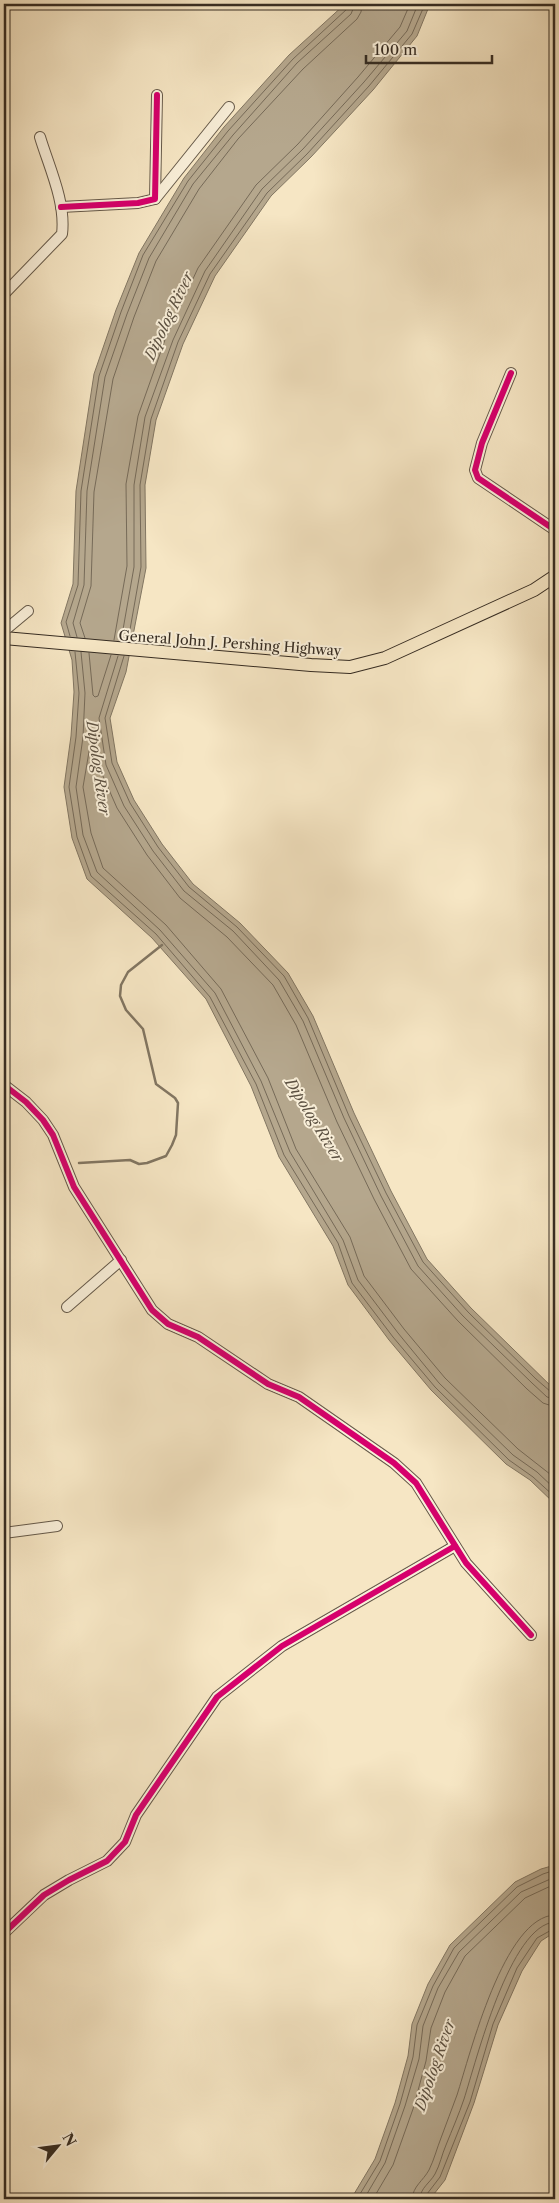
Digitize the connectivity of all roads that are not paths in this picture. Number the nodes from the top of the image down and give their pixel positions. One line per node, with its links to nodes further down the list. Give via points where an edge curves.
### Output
1 (157, 95): 4 (street)
2 (229, 106): 4 (street)
3 (40, 137): 5 (street)
4 (155, 199): 5 (street, via 138,203)
5 (62, 207): 6 (street, via 62,234)
6 (4, 294)
7 (511, 373): 8 (street, via 474,470 478,478)
8 (555, 530)
9 (555, 576): 12 (main road, General John J. Pershing Highway, via 508,602 385,658 350,667)
10 (28, 611): 11 (street)
11 (4, 632)
12 (4, 638)
13 (4, 1085): 14 (street, via 43,1120 53,1135 74,1188)
14 (121, 1260): 15 (street); 18 (street, via 161,1319 198,1337 268,1384 299,1397 394,1463 416,1483)
15 (67, 1307)
16 (57, 1526): 17 (street)
17 (4, 1533)
18 (455, 1546): 19 (street, via 466,1563); 20 (street, via 282,1646 217,1696 136,1815 125,1842 107,1861 44,1895)
19 (532, 1635)
20 (4, 1933)

